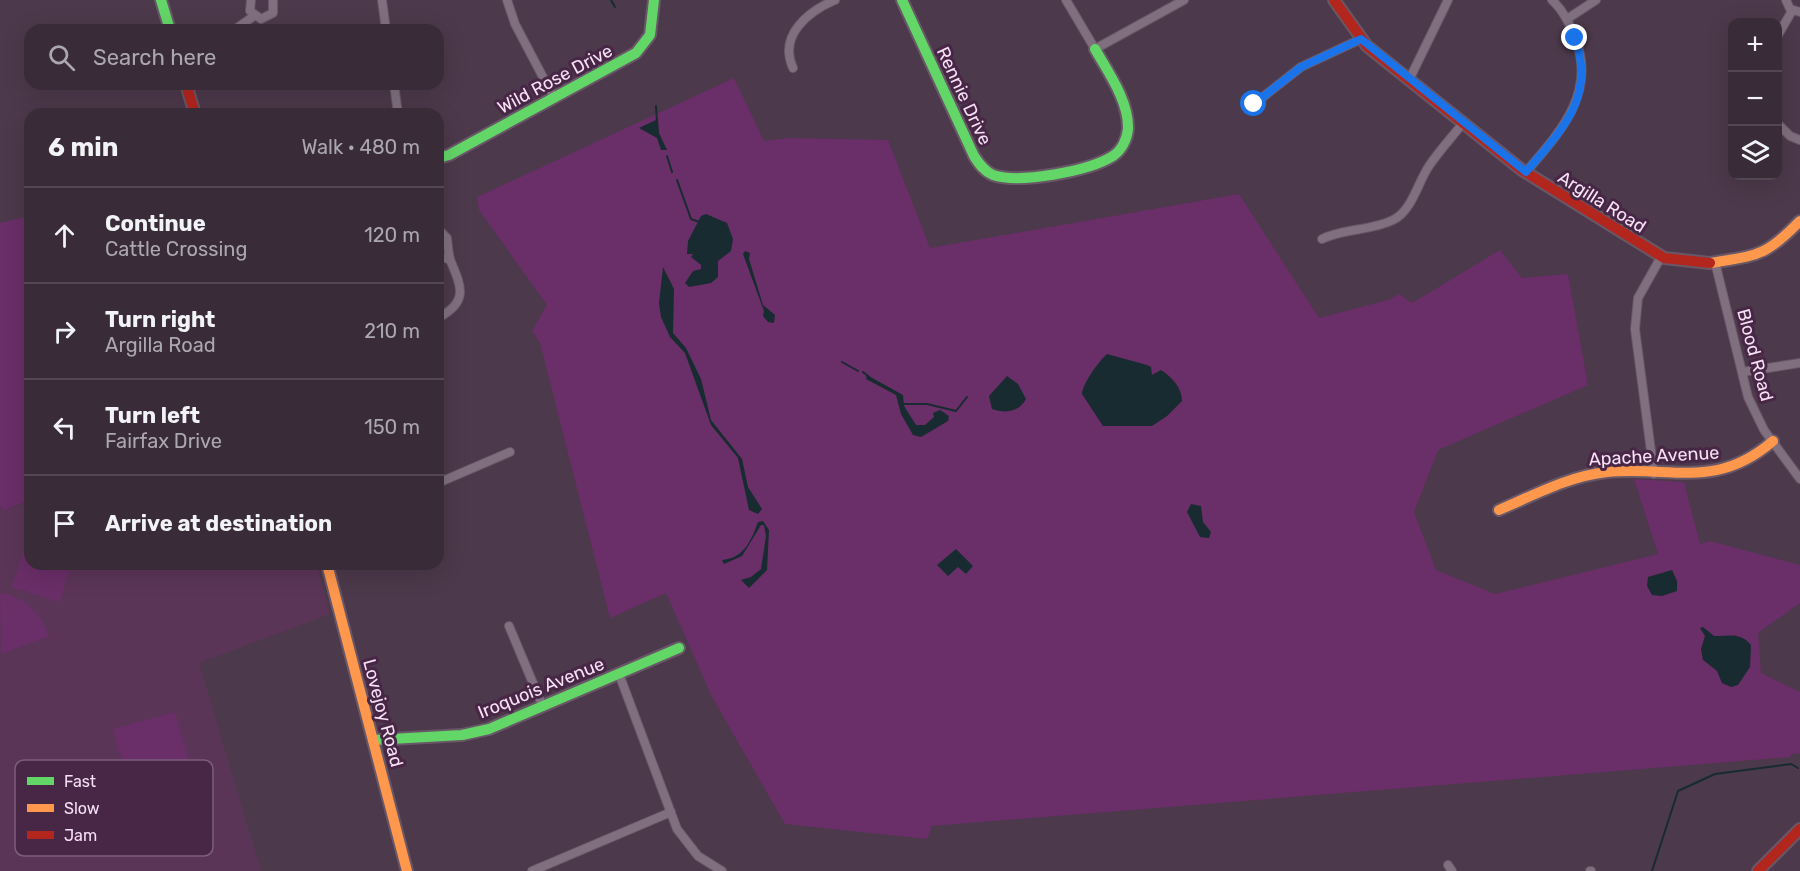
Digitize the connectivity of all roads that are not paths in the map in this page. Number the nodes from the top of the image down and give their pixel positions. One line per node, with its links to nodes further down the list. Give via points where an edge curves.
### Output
1 (161, 0): 19 (street)
2 (251, 0): 17 (street)
3 (273, 0): 17 (street, via 275,8 271,15 264,19)
4 (382, 0): 21 (street)
5 (507, 0): 29 (street, via 515,24)
6 (654, 0): 29 (street, Wild Rose Drive, via 650,35 636,53)
7 (835, 0): 25 (street, via 799,24 789,53)
8 (902, 0): 24 (street, Rennie Drive, via 974,156 985,170 999,177 1015,178 1097,164 1118,151 1127,136 1128,116)
9 (1066, 0): 24 (street)
10 (1184, 0): 24 (street)
11 (1334, 0): 23 (street, Argilla Road)
12 (1448, 0): 26 (street)
13 (1552, 0): 18 (street)
14 (1596, 0): 18 (street)
15 (1786, 0): 16 (street)
16 (1796, 12): 22 (street)
17 (254, 16): 20 (street)
18 (1567, 19): 37 (street, via 1580,54 1581,89 1567,122)
19 (168, 24)
20 (243, 24)
21 (385, 24)
22 (1782, 30)
23 (1361, 39): 26 (street, Argilla Road); 30 (street, via 1301,67)
24 (1095, 49)
25 (793, 68)
26 (1409, 80): 33 (street, Argilla Road)
27 (188, 90): 31 (street)
28 (395, 90): 32 (street)
29 (554, 98): 36 (street, Wild Rose Drive)
30 (1254, 104)
31 (193, 108)
32 (397, 108)
33 (1463, 123): 37 (street, Argilla Road); 40 (street, via 1395,219 1343,230)
34 (1780, 126): 35 (street)
35 (1800, 140)
36 (444, 156)
37 (1526, 172): 41 (street, Argilla Road)
38 (1800, 221): 44 (street, Argilla Road, via 1785,239 1768,250)
39 (444, 235): 43 (street)
40 (1322, 239)
41 (1661, 257): 44 (street, Argilla Road); 50 (street, via 1638,298 1635,329)
42 (444, 258): 43 (street)
43 (450, 260): 45 (street, via 459,280 460,296)
44 (1715, 262): 47 (street, Blood Road)
45 (444, 314)
46 (1800, 363): 47 (street)
47 (1742, 372): 48 (street, Blood Road, via 1756,415)
48 (1773, 441): 50 (street, Apache Avenue, via 1754,458 1732,468 1705,474); 51 (street, Blood Road)
49 (510, 452): 52 (street)
50 (1654, 474): 53 (street, Apache Avenue, via 1583,476)
51 (1800, 479)
52 (444, 480)
53 (1498, 510)
54 (329, 570): 59 (street, Lovejoy Road)
55 (509, 626): 58 (street)
56 (679, 648): 57 (street, Iroquois Avenue)
57 (619, 674): 58 (street, Iroquois Avenue); 60 (street)
58 (543, 707): 59 (street, Iroquois Avenue, via 476,732)
59 (373, 740): 62 (street, Lovejoy Road)
60 (671, 812): 63 (street); 64 (street, via 677,830 698,856)
61 (1800, 829): 65 (street)
62 (407, 871)
63 (532, 871)
64 (722, 871)
65 (1758, 871)

